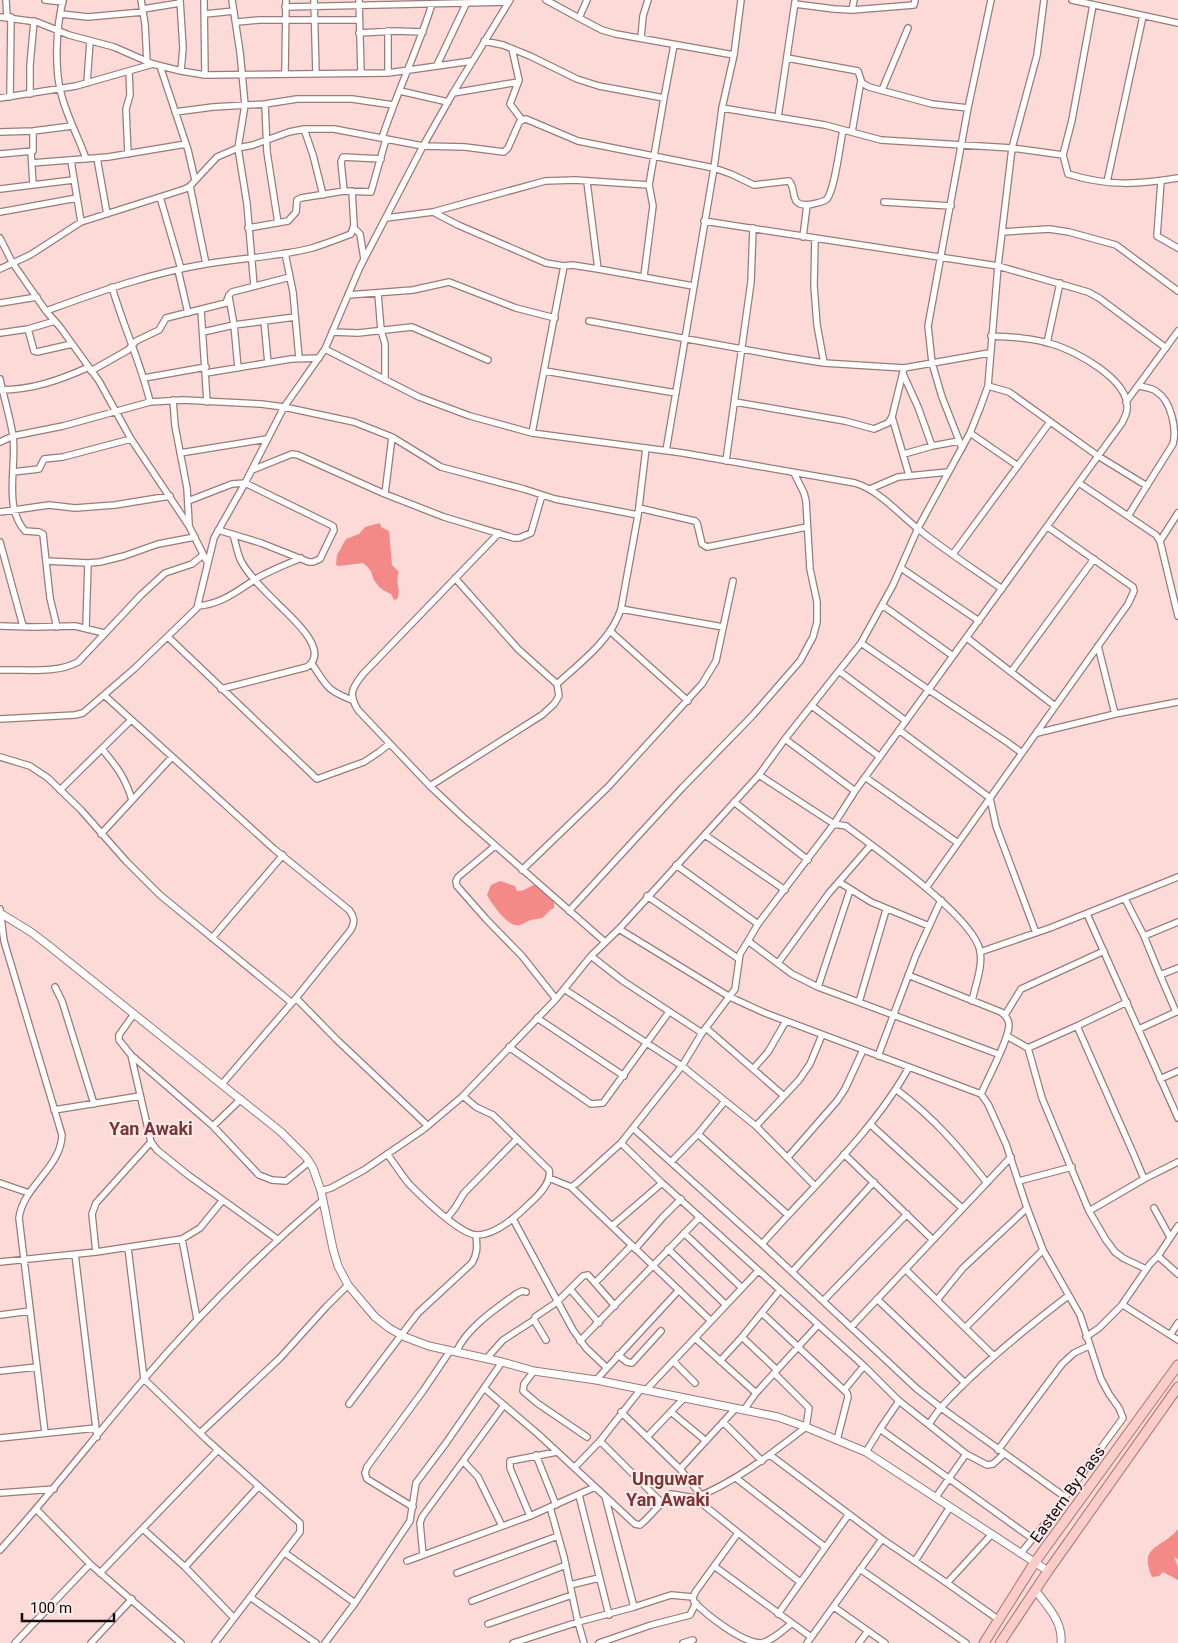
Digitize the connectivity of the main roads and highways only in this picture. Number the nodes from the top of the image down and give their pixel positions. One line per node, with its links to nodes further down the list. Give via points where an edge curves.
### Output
1 (1178, 1365): 3 (main road, Eastern By Pass, via 1035,1562)
2 (1178, 1387): 4 (main road, Eastern By Pass)
3 (984, 1643)
4 (1000, 1643)

